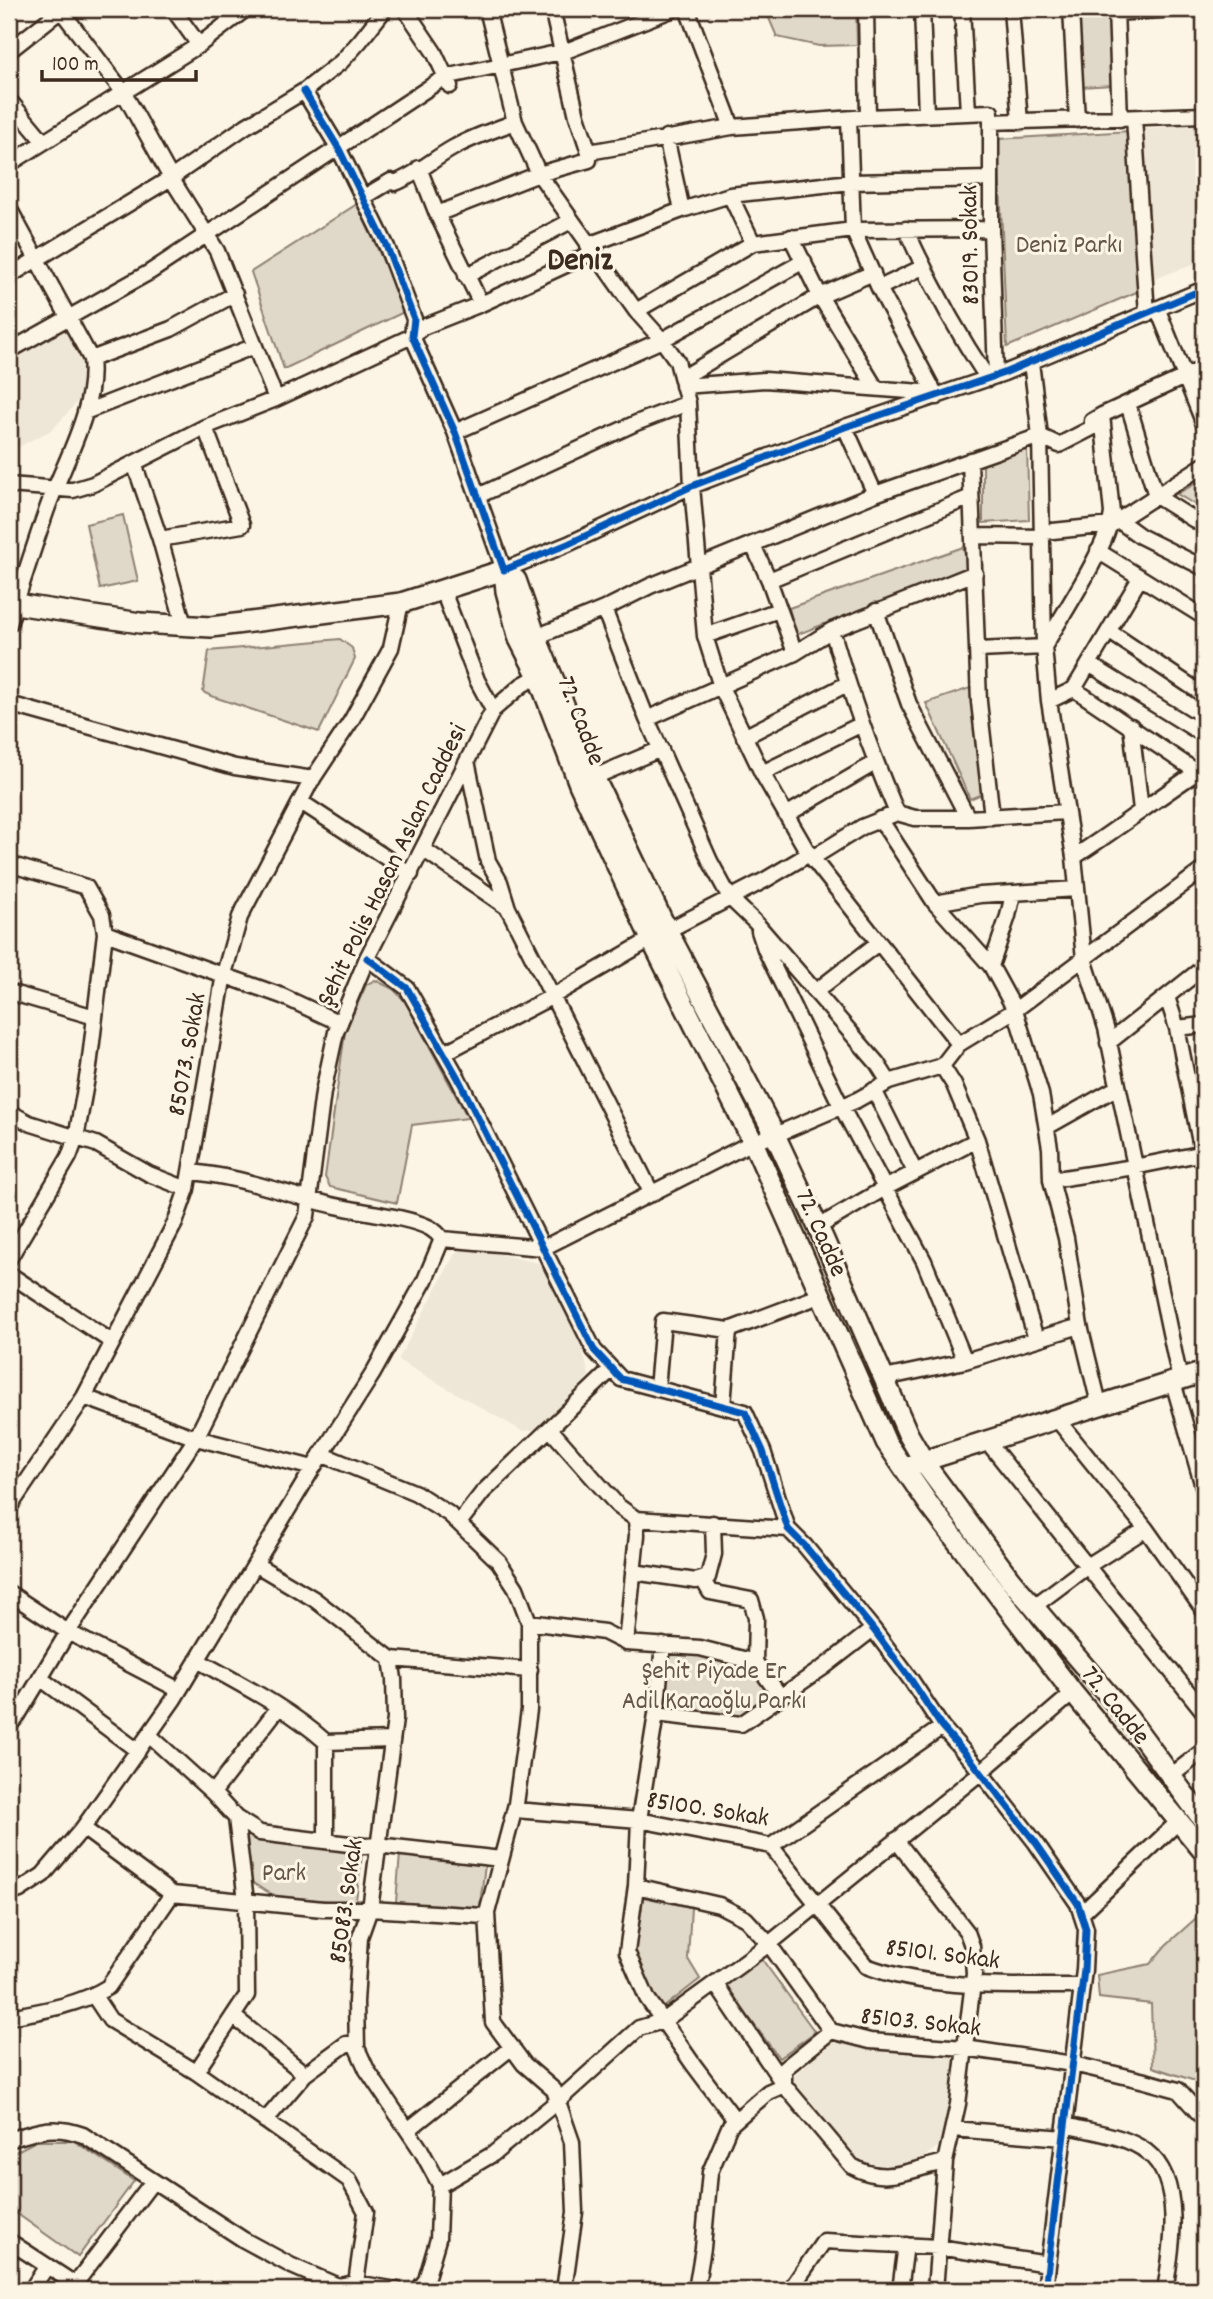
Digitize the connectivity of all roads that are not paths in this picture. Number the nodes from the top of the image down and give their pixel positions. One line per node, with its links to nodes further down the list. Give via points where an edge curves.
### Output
1 (173, 9): 17 (street)
2 (246, 9): 17 (street)
3 (385, 9): 22 (street, via 341,62)
4 (405, 9): 21 (street)
5 (487, 9): 20 (street)
6 (552, 9): 19 (street)
7 (674, 9): 19 (street)
8 (687, 9): 35 (street)
9 (866, 9): 28 (street)
10 (922, 9): 26 (street)
11 (962, 9): 25 (street)
12 (1011, 9): 34 (street)
13 (1071, 9): 32 (street)
14 (1175, 9): 16 (street)
15 (60, 10): 18 (street); 23 (street)
16 (1115, 11): 30 (street)
17 (200, 45): 23 (street)
18 (9, 51)
19 (562, 52): 20 (street); 39 (street)
20 (501, 64): 21 (street); 33 (street)
21 (448, 82): 38 (street)
22 (304, 91): 38 (street); 43 (street)
23 (124, 93): 37 (street); 43 (street)
24 (9, 100): 37 (street)
25 (968, 112): 26 (street); 29 (street)
26 (926, 114): 28 (street)
27 (1204, 115): 30 (street)
28 (868, 117): 31 (street)
29 (991, 117): 34 (street); 44 (street, 83019. Sokak)
30 (1127, 118): 32 (street); 71 (street)
31 (849, 119): 35 (street); 45 (street)
32 (1077, 120): 34 (street)
33 (515, 122): 41 (street, via 454,147); 42 (street)
34 (1020, 122)
35 (732, 127): 36 (street)
36 (666, 137): 39 (street); 49 (street)
37 (44, 142): 40 (street)
38 (339, 149): 46 (street); 55 (street)
39 (589, 152): 42 (street, via 589,160)
40 (9, 164)
41 (419, 168): 46 (street, via 409,178 391,181 366,196); 50 (street)
42 (539, 174): 50 (street); 51 (street)
43 (171, 178): 55 (street); 59 (street)
44 (990, 179): 45 (street); 53 (street, 83019. Sokak)
45 (851, 182): 47 (street); 54 (street)
46 (362, 193): 73 (street, via 414,318)
47 (730, 195): 49 (street); 57 (street)
48 (9, 208): 59 (street)
49 (682, 210): 58 (street)
50 (437, 214): 64 (street)
51 (571, 221): 58 (street); 64 (street)
52 (906, 229): 53 (street); 54 (street); 61 (street)
53 (991, 229): 80 (street, 83019. Sokak)
54 (853, 230): 56 (street); 62 (street)
55 (205, 234): 67 (street); 72 (street, via 150,272)
56 (792, 237): 57 (street); 60 (street)
57 (753, 243): 70 (street)
58 (591, 249): 69 (street); 70 (street)
59 (36, 260): 63 (street); 72 (street)
60 (804, 261): 68 (street); 74 (street)
61 (923, 267): 65 (street); 80 (street, via 957,331)
62 (873, 273): 65 (street); 68 (street)
63 (9, 276)
64 (466, 276): 69 (street)
65 (879, 288): 84 (street)
66 (1204, 289): 71 (street)
67 (235, 294): 75 (street); 77 (street, via 171,329)
68 (820, 296): 82 (street); 83 (street)
69 (481, 304): 73 (street, via 423,327)
70 (636, 311): 74 (street)
71 (1152, 312): 78 (street); 81 (street)
72 (68, 318): 76 (street); 77 (street)
73 (412, 336): 85 (street); 93 (street)
74 (662, 340): 82 (street, via 677,361); 93 (street)
75 (255, 346): 85 (street); 88 (street)
76 (9, 351)
77 (91, 359): 88 (street, via 93,377)
78 (1031, 362): 80 (street); 94 (street)
79 (1204, 369): 81 (street)
80 (992, 378): 84 (street)
81 (1186, 379): 87 (street); 90 (street)
82 (683, 382): 83 (street, via 765,380); 86 (street)
83 (875, 387): 84 (street)
84 (936, 395): 91 (street)
85 (276, 399): 92 (street)
86 (688, 402): 99 (street); 102 (street)
87 (1128, 404): 89 (street); 103 (street)
88 (85, 412): 100 (street)
89 (1102, 415): 94 (street, via 1092,421 1092,428 1059,444); 105 (street)
90 (1203, 420)
91 (845, 426): 99 (street); 101 (street)
92 (205, 427): 96 (street); 109 (street, via 242,525)
93 (455, 432): 102 (street)
94 (1040, 436): 95 (street); 107 (street)
95 (970, 460): 101 (street); 104 (street)
96 (134, 463): 100 (street, via 93,484); 109 (street)
97 (1204, 465): 103 (street)
98 (9, 485): 100 (street)
99 (692, 486): 112 (street); 114 (street)
100 (55, 489): 119 (street)
101 (875, 494): 110 (street)
102 (478, 496): 114 (street)
103 (1156, 496): 105 (street); 106 (street)
104 (971, 497): 108 (street); 117 (street)
105 (1114, 522): 107 (street); 111 (street); 113 (street)
106 (1204, 526)
107 (1043, 535): 108 (street); 131 (street)
108 (973, 536): 115 (street)
109 (160, 539): 126 (street)
110 (753, 545): 112 (street); 117 (street)
111 (1098, 551): 116 (street); 131 (street)
112 (698, 568): 121 (street); 129 (street)
113 (1204, 568)
114 (505, 570): 118 (main road); 130 (main road, via 516,580); 135 (main road, 72. Cadde, via 519,639)
115 (975, 573): 123 (street); 132 (street)
116 (1140, 578): 124 (street); 128 (street)
117 (769, 580): 122 (street)
118 (443, 591): 120 (main road); 142 (street)
119 (12, 603): 125 (street); 126 (main road, via 140,624)
120 (401, 603): 126 (main road, via 211,627); 154 (street, 85073. Sokak, via 391,648)
121 (604, 609): 130 (street); 143 (street)
122 (779, 610): 129 (street); 133 (street)
123 (876, 611): 127 (street); 161 (street, via 909,704)
124 (1204, 617)
125 (9, 624)
126 (184, 625)
127 (832, 630): 133 (street); 136 (street)
128 (1110, 632): 134 (street); 139 (street)
129 (705, 636): 137 (street)
130 (536, 637): 153 (main road)
131 (1044, 648): 132 (street); 140 (street)
132 (979, 650): 160 (street, via 979,702)
133 (795, 653): 137 (street)
134 (1089, 664): 138 (street); 146 (street)
135 (538, 676): 142 (street, Şehit Polis Hasan Aslan Caddesi); 176 (main road, 72. Cadde, via 579,783)
136 (847, 684): 144 (street); 147 (street)
137 (721, 687): 143 (street); 147 (street)
138 (1074, 689): 140 (street); 145 (street)
139 (1204, 695)
140 (1049, 701): 157 (street)
141 (9, 704): 154 (street, via 235,767)
142 (493, 710): 149 (street, Şehit Polis Hasan Aslan Caddesi)
143 (647, 719): 148 (street)
144 (862, 724): 150 (street); 152 (street)
145 (1131, 726): 151 (street); 156 (street)
146 (1204, 735)
147 (744, 737): 152 (street)
148 (661, 749): 153 (street); 171 (street)
149 (467, 761): 163 (street, Şehit Polis Hasan Aslan Caddesi); 173 (street, via 488,860)
150 (875, 763): 158 (street); 159 (street)
151 (1201, 770): 156 (street)
152 (762, 773): 159 (street)
153 (594, 777): 176 (main road)
154 (313, 779): 155 (street, 85073. Sokak)
155 (301, 802): 168 (street); 182 (street, 85073. Sokak, via 240,917)
156 (1141, 810): 165 (street)
157 (1066, 812): 160 (street); 165 (street)
158 (897, 813): 161 (street, via 915,818); 162 (street)
159 (786, 815): 164 (street)
160 (992, 817): 161 (street)
161 (968, 818)
162 (880, 819): 164 (street); 172 (street)
163 (423, 849): 168 (street, Şehit Polis Hasan Aslan Caddesi); 173 (street)
164 (811, 856): 171 (street); 177 (street)
165 (1074, 858): 169 (street)
166 (9, 864): 175 (street, via 86,887 102,915)
167 (1204, 869): 179 (street)
168 (411, 874): 178 (street, Şehit Polis Hasan Aslan Caddesi)
169 (1077, 889): 170 (street); 179 (street)
170 (1013, 894): 172 (street); 180 (street)
171 (730, 898): 174 (street); 176 (street)
172 (935, 903): 180 (street)
173 (508, 908): 185 (street)
174 (756, 923): 184 (street); 199 (street)
175 (105, 933): 182 (street); 188 (street)
176 (659, 935): 185 (street); 202 (main road); 205 (main road, 72. Cadde)
177 (878, 943): 184 (street); 193 (street)
178 (367, 958): 189 (street, Şehit Polis Hasan Aslan Caddesi); 194 (street, via 407,988)
179 (1084, 959): 187 (street); 192 (street)
180 (991, 967): 187 (street)
181 (1204, 967): 186 (street)
182 (224, 974): 189 (street); 208 (street, 85073. Sokak)
183 (9, 992): 188 (street)
184 (815, 992): 196 (street)
185 (553, 996): 194 (street); 213 (street)
186 (1167, 997): 191 (street); 192 (street)
187 (1015, 1010): 193 (street); 201 (street, via 1041,1094)
188 (95, 1017): 203 (street)
189 (340, 1023): 214 (street, Şehit Polis Hasan Aslan Caddesi, via 323,1092)
190 (1204, 1025): 191 (street)
191 (1177, 1028): 206 (street)
192 (1108, 1043): 197 (street)
193 (959, 1044): 195 (street)
194 (444, 1053): 217 (street)
195 (942, 1066): 196 (street); 204 (street)
196 (889, 1083): 198 (street)
197 (1118, 1087): 201 (street); 207 (street)
198 (874, 1090): 199 (street); 209 (street)
199 (841, 1106): 202 (street); 211 (street)
200 (9, 1112): 203 (street)
201 (1046, 1127): 210 (street)
202 (775, 1135): 205 (street); 215 (main road)
203 (76, 1138): 212 (street); 218 (street)
204 (977, 1140): 209 (street); 223 (street)
205 (753, 1142): 213 (street); 220 (main road, 72. Cadde)
206 (1204, 1156): 207 (street)
207 (1134, 1167): 210 (street); 229 (street)
208 (190, 1172): 212 (street, 85073. Sokak); 214 (street, via 262,1185)
209 (915, 1172): 211 (street)
210 (1051, 1180): 221 (street)
211 (885, 1188): 215 (street); 225 (street, via 924,1261)
212 (187, 1189): 224 (street, 85073. Sokak, via 175,1223)
213 (652, 1194): 217 (street)
214 (310, 1200): 216 (street, via 415,1223 432,1229); 236 (street, Şehit Polis Hasan Aslan Caddesi, via 307,1216)
215 (818, 1227): 228 (main road)
216 (442, 1239): 217 (street); 238 (street, via 379,1363)
217 (544, 1248): 226 (street, via 594,1350)
218 (9, 1259)
219 (9, 1274): 224 (street)
220 (822, 1295): 222 (street); 241 (main road, 72. Cadde, via 886,1442)
221 (1080, 1326): 223 (street); 232 (street)
222 (729, 1330): 230 (street, via 663,1321); 233 (street)
223 (1037, 1339): 225 (street)
224 (112, 1342): 231 (street, 85073. Sokak)
225 (965, 1361): 228 (street)
226 (612, 1369): 230 (street, via 621,1379); 235 (street)
227 (1204, 1372): 229 (main road)
228 (884, 1378): 239 (main road)
229 (1176, 1381): 232 (main road); 242 (street)
230 (657, 1389): 233 (street)
231 (84, 1397): 236 (street); 244 (street, 85073. Sokak)
232 (1099, 1404): 234 (main road)
233 (723, 1406): 248 (street, via 745,1412)
234 (1056, 1418): 237 (main road); 249 (street)
235 (550, 1429): 245 (street, via 618,1506); 246 (street, via 483,1492)
236 (196, 1438): 240 (street); 259 (street, Şehit Polis Hasan Aslan Caddesi)
237 (987, 1441): 239 (main road); 251 (street)
238 (321, 1454): 240 (street); 246 (street, via 416,1493)
239 (924, 1461): 241 (main road); 255 (main road)
240 (313, 1468): 250 (street)
241 (903, 1468): 268 (main road, 72. Cadde)
242 (1201, 1469): 243 (street)
243 (1204, 1490)
244 (10, 1502)
245 (636, 1518): 247 (street); 252 (street)
246 (459, 1523): 257 (street, via 499,1562 516,1588)
247 (713, 1524): 248 (street); 253 (street, via 714,1554 709,1577)
248 (788, 1529): 258 (street)
249 (1146, 1529): 251 (street); 256 (street)
250 (254, 1564): 262 (street, via 314,1599); 263 (street)
251 (1089, 1565): 255 (street); 271 (street)
252 (633, 1572): 253 (street); 260 (street)
253 (703, 1580): 264 (street, via 710,1592 751,1600 756,1618)
254 (9, 1593): 259 (street)
255 (1033, 1607): 281 (main road, via 1129,1719)
256 (1204, 1611)
257 (529, 1622): 260 (street, via 604,1632); 265 (street)
258 (873, 1629): 269 (street); 274 (street)
259 (68, 1632): 266 (street, Şehit Polis Hasan Aslan Caddesi); 267 (street)
260 (626, 1643): 261 (street)
261 (663, 1645): 264 (street, via 700,1648); 272 (street)
262 (391, 1659): 265 (street); 276 (street, 85083. Sokak)
263 (197, 1660): 267 (street); 270 (street)
264 (755, 1662): 269 (street)
265 (530, 1670): 283 (street)
266 (40, 1678): 273 (street, Şehit Polis Hasan Aslan Caddesi); 279 (street)
267 (179, 1690): 275 (street)
268 (1073, 1693): 280 (street); 286 (main road, 72. Cadde)
269 (781, 1697): 272 (street, via 741,1724)
270 (279, 1707): 277 (street); 282 (street)
271 (1204, 1712)
272 (656, 1714): 285 (street)
273 (9, 1726)
274 (942, 1727): 280 (street); 292 (street, 85100. Sokak)
275 (149, 1735): 279 (street); 282 (street)
276 (392, 1740): 277 (street); 291 (street, 85083. Sokak)
277 (326, 1742): 290 (street)
278 (1204, 1750): 281 (street)
279 (138, 1751): 288 (street)
280 (981, 1772): 289 (street); 302 (street, via 1037,1843)
281 (1171, 1776): 287 (main road)
282 (213, 1793): 284 (street)
283 (515, 1810): 285 (street, 85100. Sokak); 294 (street)
284 (236, 1818): 290 (street, via 260,1832); 298 (street)
285 (639, 1820): 292 (street, 85100. Sokak); 295 (street)
286 (1179, 1821): 293 (main road, 72. Cadde); 302 (street)
287 (1204, 1821)
288 (83, 1828): 296 (street, via 43,1875); 297 (street)
289 (896, 1840): 299 (street); 305 (street, via 967,1932 972,1946)
290 (326, 1841): 291 (street)
291 (377, 1844): 294 (street); 300 (street, 85083. Sokak)
292 (771, 1846): 299 (street, 85101. Sokak)
293 (1204, 1852)
294 (501, 1858): 301 (street)
295 (636, 1886): 303 (street, 85103. Sokak, via 719,1905 746,1919); 310 (street, via 627,1952 647,1998)
296 (9, 1894)
297 (172, 1894): 298 (street); 307 (street, via 108,1987)
298 (246, 1901): 300 (street); 308 (street, via 247,1995)
299 (817, 1905): 303 (street); 305 (street, 85101. Sokak, via 866,1966 888,1974)
300 (370, 1909): 301 (street); 312 (street, 85083. Sokak, via 360,1937)
301 (486, 1913): 313 (street, via 493,2022)
302 (1081, 1914): 306 (street, via 1086,1929)
303 (769, 1944): 304 (street); 311 (street, 85103. Sokak)
304 (716, 1983): 310 (street); 318 (street)
305 (972, 1985): 306 (street, 85101. Sokak); 314 (street)
306 (1082, 1986): 315 (street)
307 (94, 1996): 309 (street); 316 (street, via 110,2020)
308 (233, 2016): 316 (street); 317 (street)
309 (9, 2017)
310 (663, 2021): 319 (street, via 639,2028); 321 (street)
311 (831, 2031): 314 (street, 85103. Sokak, via 870,2041); 318 (street, via 784,2069)
312 (357, 2044): 317 (street, via 346,2044); 324 (street, 85083. Sokak, via 367,2070)
313 (512, 2047): 319 (street); 324 (street)
314 (965, 2048): 315 (street, 85103. Sokak); 323 (street)
315 (1073, 2064): 320 (street, 85103. Sokak, via 1178,2090); 325 (street)
316 (196, 2072): 322 (street)
317 (305, 2074): 322 (street)
318 (784, 2085): 321 (street, via 768,2092); 327 (street, via 852,2166 866,2174 893,2176)
319 (559, 2100): 329 (street, via 493,2154); 341 (street, via 572,2142 575,2212)
320 (1204, 2119)
321 (735, 2120): 342 (street, via 710,2172)
322 (265, 2121): 335 (street, via 349,2180 366,2212)
323 (953, 2129): 325 (street); 327 (street)
324 (408, 2130): 329 (street, 85083. Sokak)
325 (1065, 2132): 333 (street); 347 (street, via 1129,2142 1147,2151 1163,2168 1171,2199 1172,2248)
326 (9, 2140): 328 (street, via 66,2129 83,2135)
327 (945, 2162): 332 (street)
328 (153, 2181): 336 (street); 337 (street, via 244,2240)
329 (440, 2185): 340 (street, via 438,2239 426,2280)
330 (9, 2241): 334 (street)
331 (906, 2245): 332 (street); 343 (street, via 824,2241); 344 (street)
332 (938, 2247): 333 (street); 345 (street)
333 (1048, 2264): 346 (street)
334 (47, 2266): 336 (street); 338 (street)
335 (356, 2283): 337 (street); 339 (street)
336 (80, 2287)
337 (337, 2288)
338 (31, 2290)
339 (397, 2290)
340 (418, 2290)
341 (564, 2290)
342 (696, 2290)
343 (790, 2290)
344 (900, 2290)
345 (935, 2290)
346 (1045, 2290)
347 (1165, 2290)

